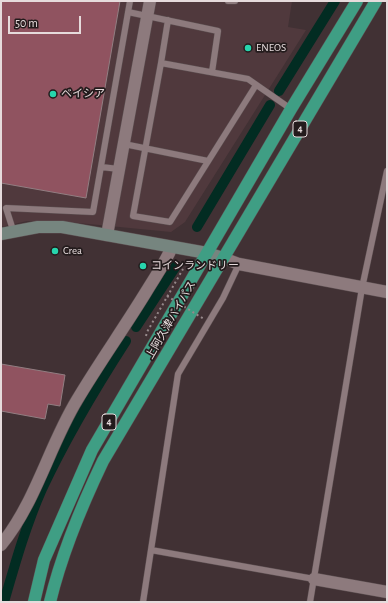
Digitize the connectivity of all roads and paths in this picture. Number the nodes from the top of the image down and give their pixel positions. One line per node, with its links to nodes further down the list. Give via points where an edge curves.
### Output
1 (130, 1): 7 (lane)
2 (150, 1): 8 (street)
3 (228, 1): 4 (lane)
4 (235, 1)
5 (357, 1): 13 (highway, 上阿久津バイパス / 4)
6 (376, 1): 24 (highway, 上阿久津バイパス / 4)
7 (128, 12): 8 (lane); 17 (lane)
8 (147, 16): 9 (lane); 14 (street)
9 (168, 20): 10 (lane); 11 (lane, via 218,31)
10 (161, 63): 11 (lane); 15 (lane)
11 (212, 72): 12 (lane, via 248,79)
12 (256, 85): 13 (lane); 16 (lane)
13 (291, 109): 23 (highway, 上阿久津バイパス / 4)
14 (124, 144): 15 (lane); 18 (street)
15 (145, 148): 16 (lane); 16 (lane, via 132,216 170,222)
16 (208, 161)
17 (101, 167): 18 (lane); 20 (lane, via 93,212 6,208)
18 (119, 169): 21 (street)
19 (387, 171): 27 (lane)
20 (7, 232): 21 (street, via 38,227 62,227)
21 (107, 235): 22 (street)
22 (172, 247): 23 (street); 32 (street, via 77,400 15,528)
23 (208, 253): 24 (street); 36 (highway, 上阿久津バイパス / 4, via 92,450 44,560)
24 (223, 258): 25 (street); 37 (highway, 上阿久津バイパス / 4, via 103,460 78,514 58,569)
25 (239, 264): 27 (street); 33 (lane, via 223,298 178,374)
26 (183, 269): 29 (path)
27 (362, 288): 28 (street); 34 (lane)
28 (387, 292)
29 (167, 296): 30 (path, bridge); 31 (path)
30 (204, 319)
31 (147, 332)
32 (1, 545)
33 (151, 550): 34 (lane); 38 (lane)
34 (314, 579): 35 (street); 39 (lane)
35 (387, 592)
36 (34, 602)
37 (50, 602)
38 (143, 602)
39 (310, 602)

